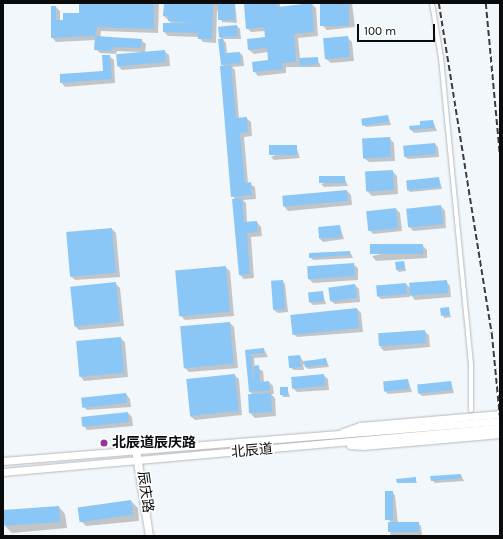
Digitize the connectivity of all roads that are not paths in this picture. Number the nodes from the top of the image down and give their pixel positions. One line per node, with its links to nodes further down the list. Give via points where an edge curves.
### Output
1 (432, 3): 2 (street, via 441,58 471,365)
2 (471, 410)
3 (500, 414): 7 (main road, via 360,426)
4 (500, 421): 7 (main road, 北辰道)
5 (500, 428): 8 (main road, 北辰道)
6 (500, 434): 8 (main road, via 363,446)
7 (333, 435): 9 (main road, 北辰道)
8 (334, 443): 10 (main road, 北辰道)
9 (136, 449): 10 (street, 辰庆路); 11 (main road, 北辰道)
10 (138, 460): 12 (main road, 北辰道); 13 (street, 辰庆路); 14 (street, 辰庆路)
11 (3, 461)
12 (3, 472)
13 (148, 536)
14 (151, 536)

